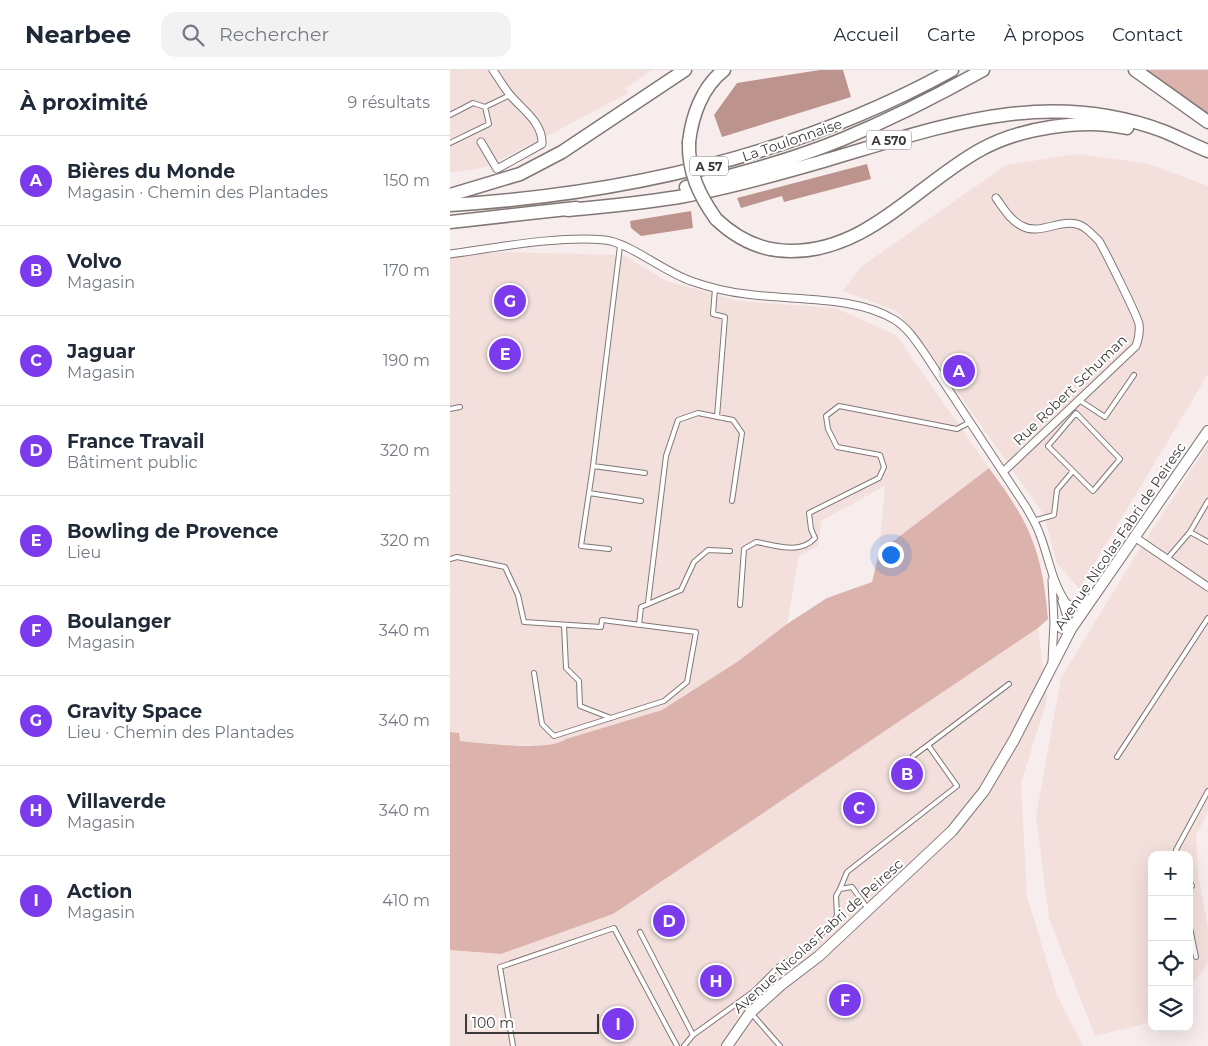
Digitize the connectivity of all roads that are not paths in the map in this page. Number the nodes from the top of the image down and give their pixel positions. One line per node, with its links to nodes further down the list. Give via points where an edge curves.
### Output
1 (494, 70): 7 (street)
2 (685, 70): 14 (highway, via 562,152 520,174)
3 (724, 70): 13 (highway, A 570, bridge, via 707,89 694,117 689,142 693,178 716,219 758,247 788,252 828,248 871,227 981,149 1049,128 1101,124 1121,127)
4 (952, 70): 16 (highway, La Toulonnaise / A 57, via 836,124 734,160 636,182)
5 (983, 70): 17 (highway, La Toulonnaise / A 57, via 883,121 790,158 682,188)
6 (1135, 70): 10 (highway)
7 (510, 95): 8 (lane); 11 (street, via 537,125 542,144 496,168)
8 (485, 108): 9 (lane, via 473,103); 12 (lane, via 489,124)
9 (450, 115)
10 (1208, 122)
11 (481, 142)
12 (450, 143)
13 (1208, 152): 17 (highway, A 570, via 1164,131 1107,116 1039,111 997,114 903,136 813,164 694,194)
14 (450, 195)
15 (996, 198): 23 (street, Rue Robert Schuman, via 1010,218 1024,227 1065,223 1084,227 1099,242 1139,322 1140,338 1136,346)
16 (450, 205)
17 (568, 210): 18 (highway, La Toulonnaise / A 57)
18 (450, 222)
19 (620, 246): 20 (street, via 607,240 584,240); 21 (street, via 665,270); 29 (lane)
20 (450, 254)
21 (715, 288): 26 (lane, via 713,314 725,317); 27 (street, via 835,302 862,307 896,320 911,335)
22 (1134, 375): 23 (lane, via 1105,416)
23 (1079, 400): 31 (street, Rue Robert Schuman)
24 (460, 407): 25 (lane)
25 (450, 409)
26 (717, 417): 35 (lane, via 733,420 742,433); 49 (lane, via 698,413 678,420 666,456)
27 (970, 422): 31 (street); 50 (lane, via 957,429 838,406 826,416 837,447 880,455 884,467 879,478 809,513 810,529 815,538 809,545 794,549 756,542 744,549)
28 (1208, 431): 39 (street, Avenue Nicolas Fabri de Peiresc)
29 (593, 466): 32 (lane); 33 (lane)
30 (1073, 471): 30 (lane, via 1093,491 1120,460 1076,413 1048,446); 37 (lane, via 1057,490 1054,515)
31 (1003, 472): 37 (street)
32 (645, 473)
33 (589, 493): 34 (lane); 41 (lane, via 581,546)
34 (641, 500)
35 (732, 501)
36 (1208, 501): 38 (lane)
37 (1033, 521): 45 (street)
38 (1190, 532): 40 (lane); 44 (lane)
39 (1136, 538): 44 (street); 48 (street, Avenue Nicolas Fabri de Peiresc)
40 (1208, 542)
41 (609, 549)
42 (730, 551): 49 (lane, via 708,550 694,562 681,590)
43 (450, 559): 53 (lane, via 504,567 518,595 524,622)
44 (1168, 559): 46 (street)
45 (1052, 572): 47 (street); 52 (street)
46 (1208, 587)
47 (1060, 595): 48 (street, via 1067,604 1077,605); 55 (street)
48 (1092, 600): 55 (street, Avenue Nicolas Fabri de Peiresc)
49 (648, 603): 54 (lane, via 642,607)
50 (740, 605)
51 (1208, 618): 62 (lane)
52 (1054, 623): 55 (street, via 1061,629); 56 (street)
53 (564, 625): 54 (lane, via 601,627 602,620); 59 (lane, via 566,668 579,680 580,706)
54 (639, 625): 59 (lane, via 696,632 687,682 664,701)
55 (1071, 629): 56 (street, Avenue Nicolas Fabri de Peiresc)
56 (1051, 670): 66 (street, Avenue Nicolas Fabri de Peiresc, via 1014,740 978,798 952,831)
57 (534, 672): 59 (lane, via 542,724 554,736)
58 (1009, 684): 60 (lane)
59 (611, 718)
60 (928, 745): 61 (lane); 65 (lane, via 957,786 847,872)
61 (913, 756)
62 (1117, 756)
63 (1208, 791): 64 (lane)
64 (1176, 851)
65 (840, 888): 66 (lane, via 852,887); 71 (lane, via 836,896 836,916 830,926 796,956 779,966 754,992)
66 (868, 909): 70 (street, Avenue Nicolas Fabri de Peiresc, via 819,956 781,984)
67 (640, 932): 71 (lane)
68 (1193, 941): 69 (lane)
69 (1196, 957)
70 (750, 1013): 72 (street, Avenue Nicolas Fabri de Peiresc); 76 (lane)
71 (693, 1035): 75 (lane)
72 (729, 1044)
73 (513, 1046): 74 (lane, via 500,967 614,928)
74 (677, 1046)
75 (684, 1046)
76 (780, 1046)

